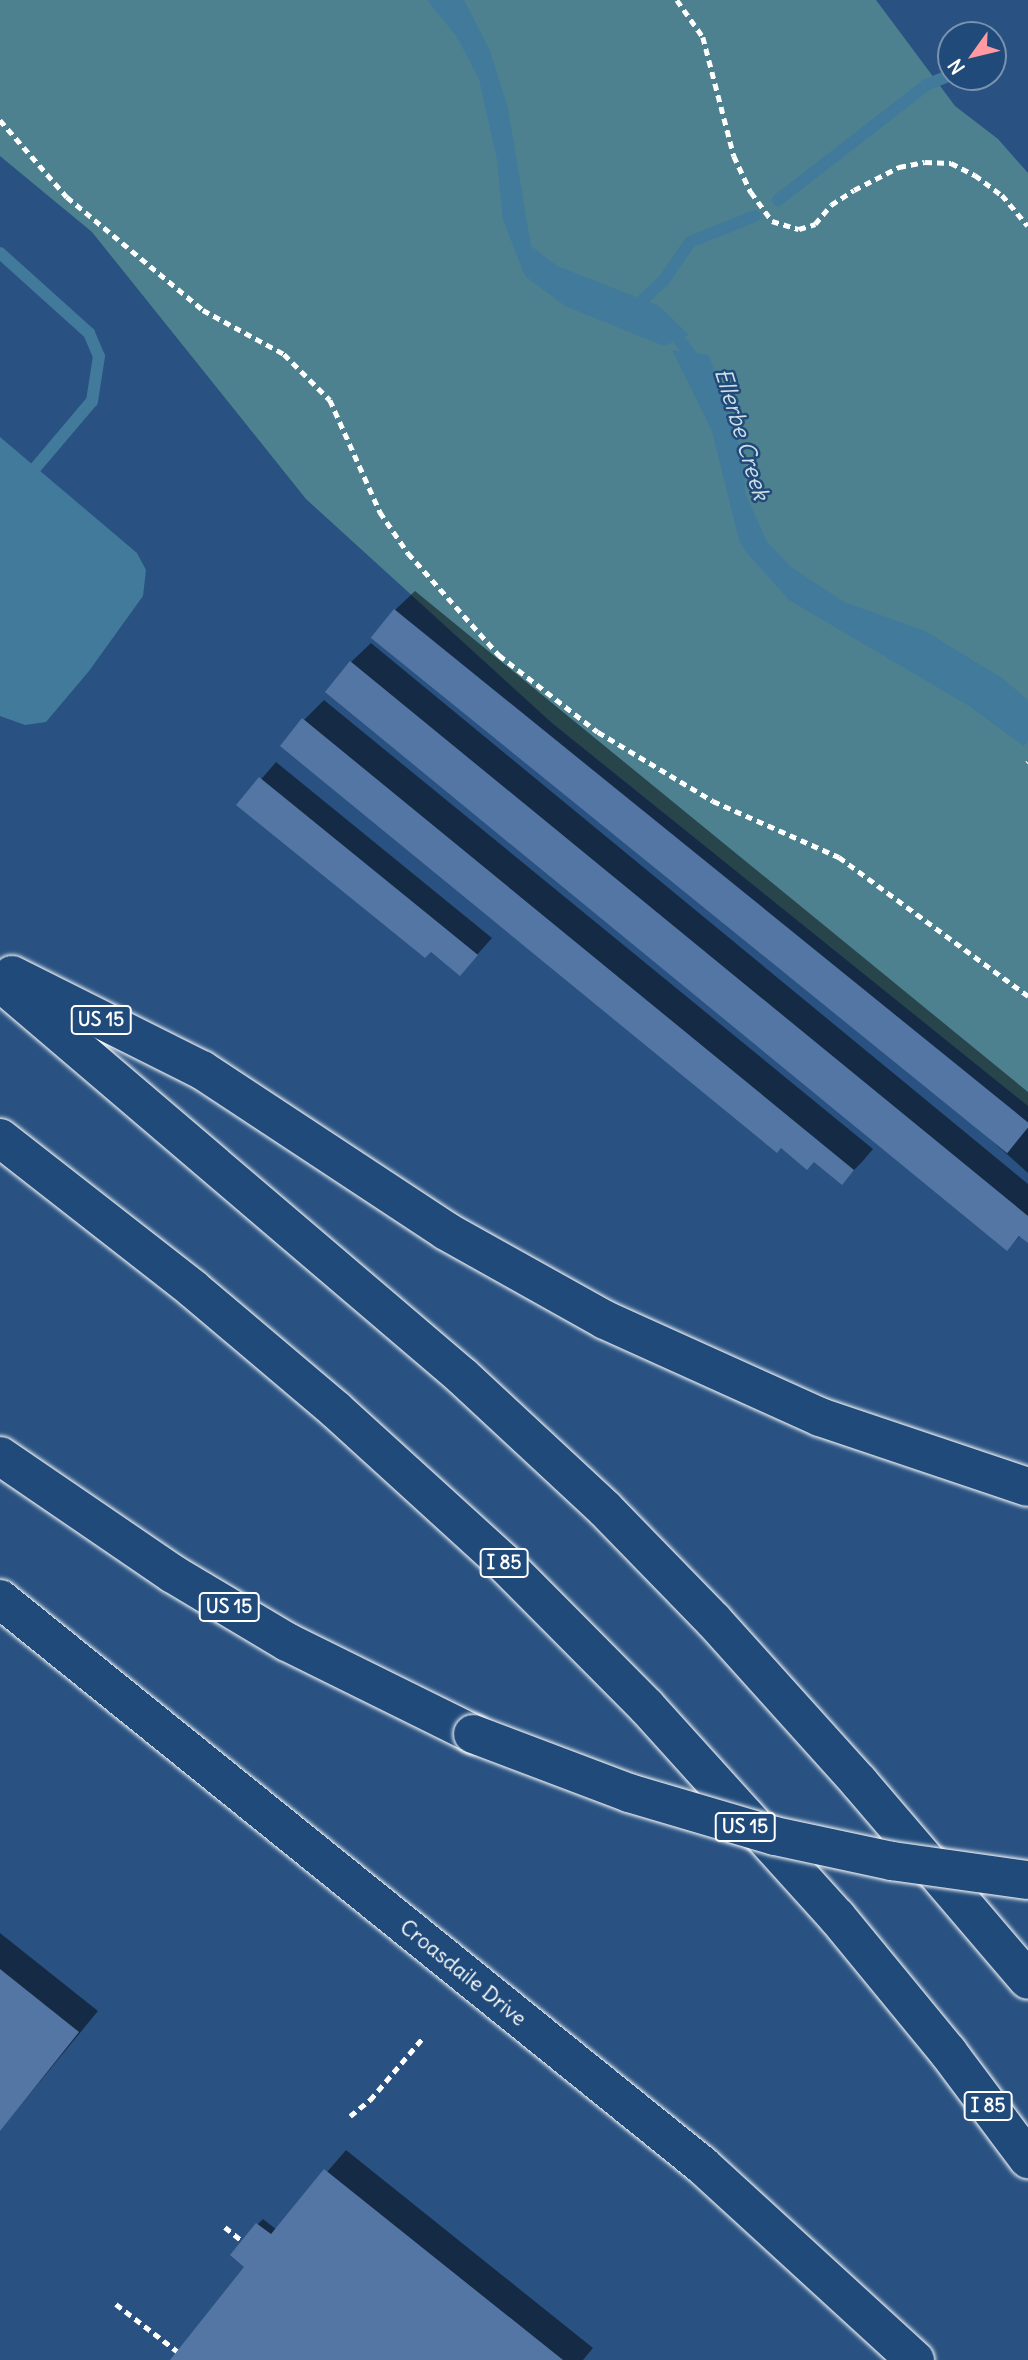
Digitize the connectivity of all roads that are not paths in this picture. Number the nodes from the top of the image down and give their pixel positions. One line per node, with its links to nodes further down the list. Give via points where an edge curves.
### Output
1 (0, 969): 5 (main road, US 15, via 202,1070 446,1231 606,1320 820,1417)
2 (0, 982): 8 (main road, via 462,1376 605,1509 841,1761)
3 (0, 1138): 9 (main road, I 85, via 193,1289 336,1410 503,1562 647,1707 837,1917)
4 (0, 1456): 7 (main road, US 15, bridge, via 162,1567 287,1642 473,1734 629,1793 775,1836 892,1861)
5 (1028, 1487)
6 (0, 1600): 10 (main road, Croasdaile Drive, via 702,2165)
7 (1028, 1880)
8 (1028, 1980)
9 (1028, 2159)
10 (915, 2360)

